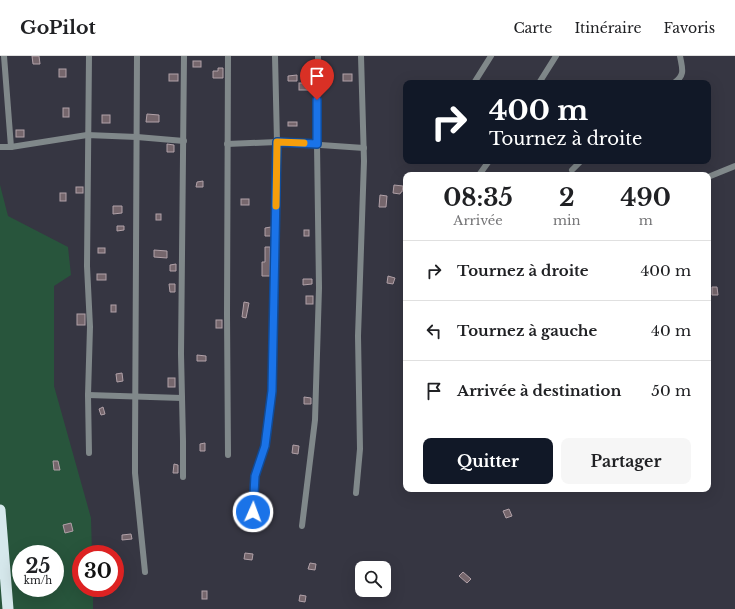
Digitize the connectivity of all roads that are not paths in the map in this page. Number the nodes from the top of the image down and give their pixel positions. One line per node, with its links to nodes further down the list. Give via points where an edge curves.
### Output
1 (4, 56): 22 (street)
2 (89, 56): 15 (street)
3 (137, 56): 16 (street)
4 (184, 56): 17 (street)
5 (228, 56): 19 (street)
6 (275, 56): 18 (street)
7 (318, 56): 20 (street)
8 (361, 56): 23 (street)
9 (492, 56): 12 (street)
10 (556, 56): 13 (street)
11 (680, 56): 14 (street, via 683,73)
12 (476, 80)
13 (541, 80)
14 (678, 80)
15 (87, 135): 16 (street); 22 (street); 28 (street, via 87,266 90,327)
16 (137, 137): 17 (street); 29 (street)
17 (184, 141): 30 (street)
18 (277, 142): 19 (street); 20 (street); 36 (street, via 272,391 265,446 255,476)
19 (227, 144): 32 (street)
20 (317, 144): 23 (street); 37 (street, via 320,288 316,397)
21 (0, 147): 22 (street)
22 (11, 147)
23 (364, 148): 34 (street, via 358,336 360,450)
24 (578, 164): 26 (street)
25 (735, 166): 27 (street)
26 (572, 170)
27 (711, 176)
28 (88, 395): 29 (street); 31 (street)
29 (135, 398): 30 (street); 38 (street, via 135,473)
30 (182, 398): 33 (street)
31 (89, 453)
32 (228, 455)
33 (183, 477)
34 (356, 493)
35 (0, 510): 39 (highway)
36 (252, 525)
37 (302, 526)
38 (145, 572)
39 (8, 609)

